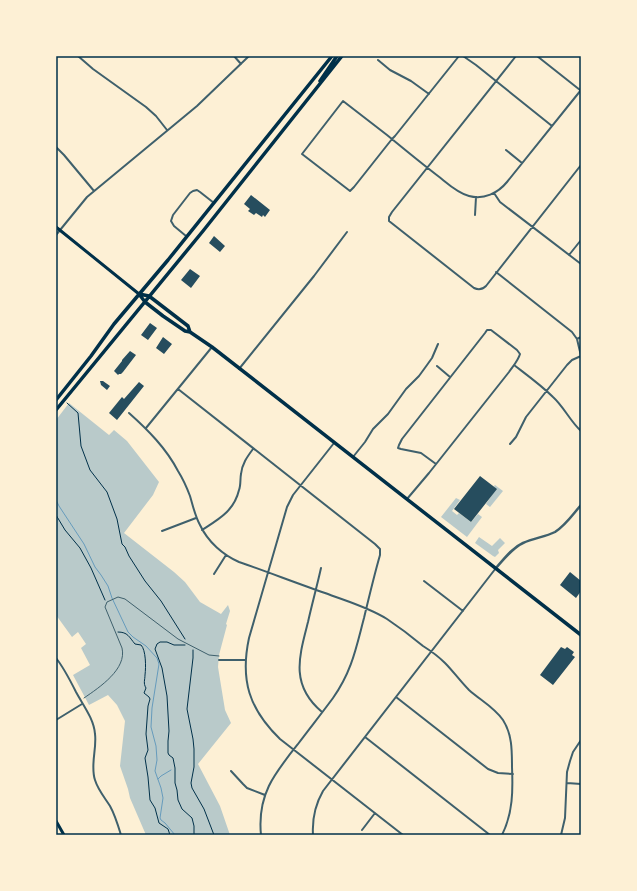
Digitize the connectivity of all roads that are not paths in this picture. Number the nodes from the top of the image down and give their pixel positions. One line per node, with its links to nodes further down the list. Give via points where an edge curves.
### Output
1 (78, 56): 18 (street, via 93,70 146,107)
2 (234, 56): 12 (street)
3 (249, 56): 12 (street)
4 (332, 56): 28 (main road)
5 (337, 56): 14 (main road)
6 (342, 56): 14 (main road)
7 (459, 56): 16 (street)
8 (463, 56): 13 (street)
9 (516, 56): 13 (street)
10 (537, 56): 15 (street)
11 (378, 60): 16 (street)
12 (241, 64): 18 (street)
13 (496, 81): 17 (street); 24 (street)
14 (317, 87): 41 (main road)
15 (581, 90): 17 (street)
16 (429, 94): 19 (street)
17 (552, 126): 22 (street)
18 (168, 130): 25 (street)
19 (392, 139): 19 (street, via 350,191 302,154 343,101); 24 (street)
20 (56, 147): 25 (street)
21 (506, 150): 22 (street)
22 (522, 164): 26 (street, via 503,187)
23 (581, 165): 30 (street)
24 (427, 168): 27 (street, via 460,193); 39 (street, via 392,212 389,219 392,224 474,288 484,288)
25 (94, 191): 32 (street)
26 (494, 193): 27 (street); 30 (street, via 500,202)
27 (476, 197): 29 (street)
28 (214, 203): 35 (main road); 35 (street, via 197,190 193,191 173,215 172,224)
29 (475, 215)
30 (532, 226): 37 (street); 39 (street)
31 (56, 227): 32 (main road)
32 (60, 230): 34 (street); 40 (main road)
33 (347, 232): 51 (street)
34 (56, 235)
35 (187, 236): 40 (main road)
36 (581, 240): 37 (street)
37 (569, 255): 38 (street)
38 (581, 264)
39 (496, 272): 45 (street, via 569,329)
40 (139, 294): 41 (main road); 42 (main road); 55 (main road)
41 (149, 296): 42 (main road); 43 (main road, via 188,326)
42 (145, 302): 43 (main road); 56 (main road)
43 (190, 332): 47 (main road)
44 (581, 337): 45 (street)
45 (576, 339): 48 (street)
46 (438, 344): 63 (street, via 419,376 373,429)
47 (212, 347): 51 (main road); 53 (street)
48 (581, 356): 54 (street, via 569,362)
49 (514, 365): 52 (street, via 520,354 489,330); 54 (street); 64 (street)
50 (437, 366): 52 (street)
51 (240, 369): 60 (main road)
52 (450, 377): 64 (street, via 398,445 398,448 421,453)
53 (178, 390): 58 (street); 62 (street)
54 (546, 391): 59 (street); 61 (street)
55 (56, 400)
56 (56, 410)
57 (129, 413): 58 (street)
58 (146, 428): 68 (street, via 164,448 179,473)
59 (581, 431)
60 (334, 443): 63 (main road); 65 (street)
61 (510, 444)
62 (254, 449): 65 (street); 69 (street, via 244,462 235,502 221,518)
63 (353, 457): 66 (main road)
64 (436, 464): 66 (street)
65 (301, 486): 74 (street, via 287,507); 78 (street, via 380,549)
66 (407, 499): 73 (main road)
67 (581, 505): 73 (street, via 562,527 545,537 522,543)
68 (197, 518): 69 (street); 70 (street)
69 (202, 530): 71 (street, via 213,545)
70 (162, 531)
71 (226, 556): 74 (street); 75 (street)
72 (321, 568): 77 (street)
73 (496, 568): 79 (street); 80 (main road)
74 (268, 572): 77 (street); 85 (street)
75 (214, 574)
76 (424, 581): 79 (street)
77 (316, 590): 78 (street); 89 (street, via 299,666 304,689)
78 (366, 608): 81 (street, via 394,624); 89 (street, via 350,667 341,686)
79 (463, 611): 81 (street)
80 (581, 635)
81 (432, 652): 86 (street); 95 (street, via 469,689 495,710 504,722 512,746)
82 (219, 656): 87 (lane, via 210,655 173,636 125,599 116,598 105,605 123,650 122,660 119,667 102,685)
83 (56, 658): 88 (street)
84 (218, 660): 85 (street)
85 (245, 660): 93 (street, via 249,690 260,716 280,739)
86 (396, 697): 91 (street); 95 (street, via 488,769)
87 (84, 698)
88 (82, 703): 90 (street); 104 (street, via 94,728 95,780 114,814)
89 (322, 712): 93 (street)
90 (56, 720)
91 (364, 737): 96 (street); 108 (street)
92 (581, 740): 97 (street, via 570,761)
93 (293, 749): 96 (street); 99 (street, via 274,775)
94 (231, 771): 99 (street, via 247,788)
95 (513, 774): 109 (street, via 511,807)
96 (332, 779): 100 (street); 106 (street, via 318,800 313,819)
97 (567, 783): 98 (street); 110 (street, via 565,818)
98 (581, 784)
99 (265, 795): 105 (street, via 261,813)
100 (375, 813): 102 (street); 107 (street)
101 (56, 821): 103 (main road)
102 (362, 830)
103 (64, 835)
104 (121, 835)
105 (261, 835)
106 (313, 835)
107 (403, 835)
108 (490, 835)
109 (502, 835)
110 (560, 835)

